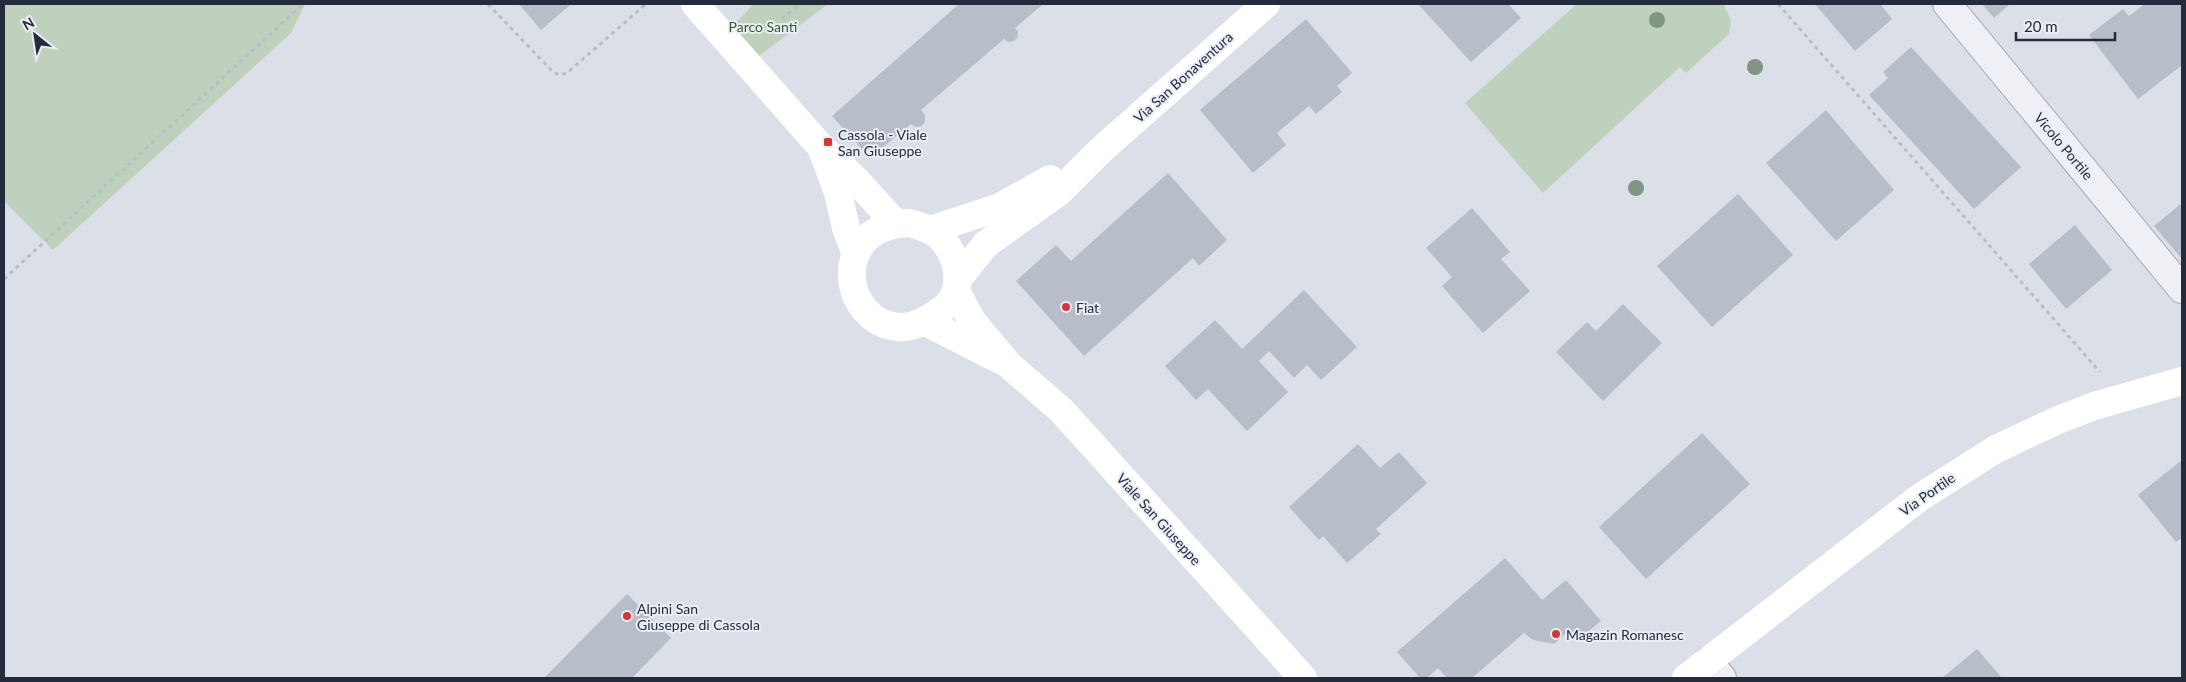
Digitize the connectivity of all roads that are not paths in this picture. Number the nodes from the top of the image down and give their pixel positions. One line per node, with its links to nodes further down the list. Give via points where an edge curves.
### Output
1 (695, 4): 4 (main road)
2 (1266, 4): 5 (main road, Via San Bonaventura)
3 (1947, 4): 10 (street, Vicolo Portile)
4 (820, 146): 6 (main road); 8 (main road)
5 (1101, 150): 7 (main road, Via San Bonaventura, via 1000,208); 9 (main road, Via San Bonaventura, via 1059,192 986,244)
6 (896, 224): 7 (main road); 8 (main road, via 881,227 868,235)
7 (930, 230): 9 (main road, Viale San Giuseppe, via 945,244 954,260)
8 (855, 252): 11 (main road, via 853,282 856,296 864,309 874,319 898,327)
9 (957, 284): 11 (main road, via 950,302); 12 (main road, Viale San Giuseppe, via 972,321)
10 (2182, 289)
11 (924, 321): 12 (main road, Viale San Giuseppe)
12 (1009, 364): 15 (main road, Viale San Giuseppe, via 1062,411)
13 (2180, 385): 14 (main road, Via Portile, via 2094,406 1996,449 1919,498)
14 (1715, 670): 16 (main road, Via Portile)
15 (1303, 678)
16 (1686, 678)

